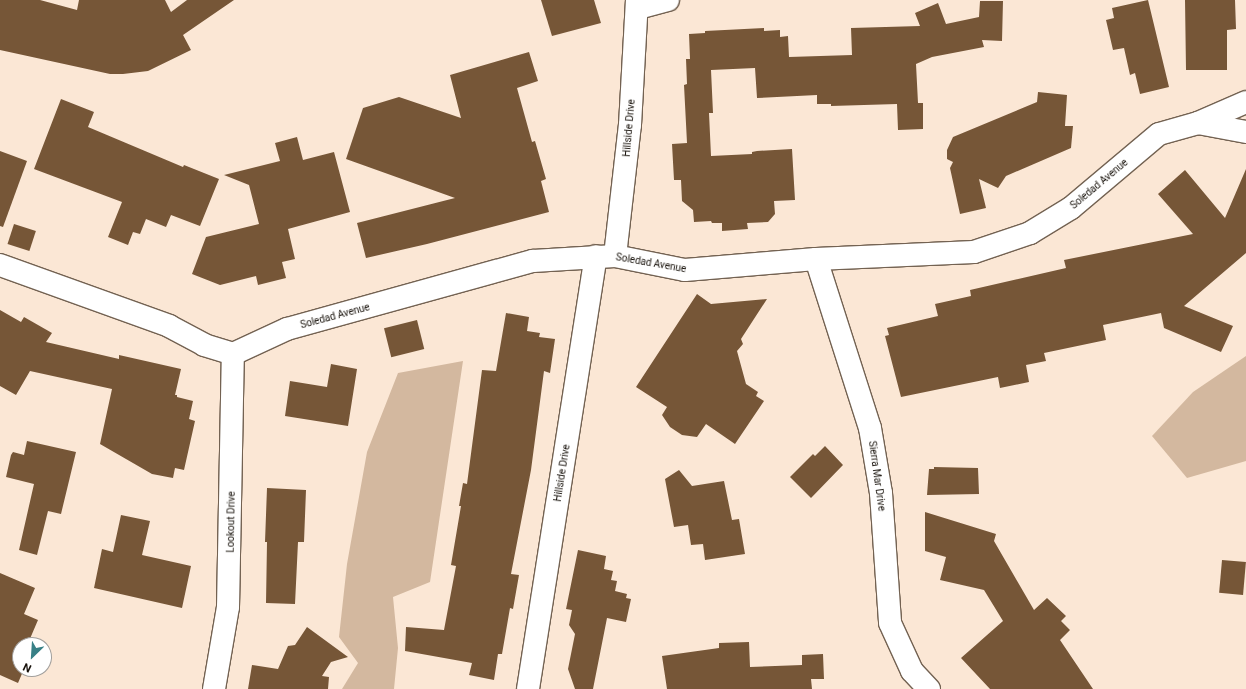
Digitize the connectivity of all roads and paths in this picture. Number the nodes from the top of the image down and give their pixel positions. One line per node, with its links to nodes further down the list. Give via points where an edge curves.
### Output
1 (668, 0): 2 (street)
2 (638, 4): 6 (street, Hillside Drive, via 630,125)
3 (1246, 102): 4 (street)
4 (1198, 123): 5 (street, Soledad Avenue); 7 (street, Soledad Avenue, via 1159,134 1071,208 1030,233 974,252)
5 (1246, 132)
6 (605, 256): 7 (street, Soledad Avenue, via 685,270); 9 (street, Soledad Avenue, via 533,261 287,329); 11 (street, Hillside Drive)
7 (816, 259): 12 (street, Sierra Mar Drive, via 870,428 881,493 890,623 912,671)
8 (0, 265): 9 (street, via 169,326 204,345)
9 (233, 354): 10 (street, Lookout Drive, via 228,607)
10 (214, 689)
11 (528, 689)
12 (929, 689)

